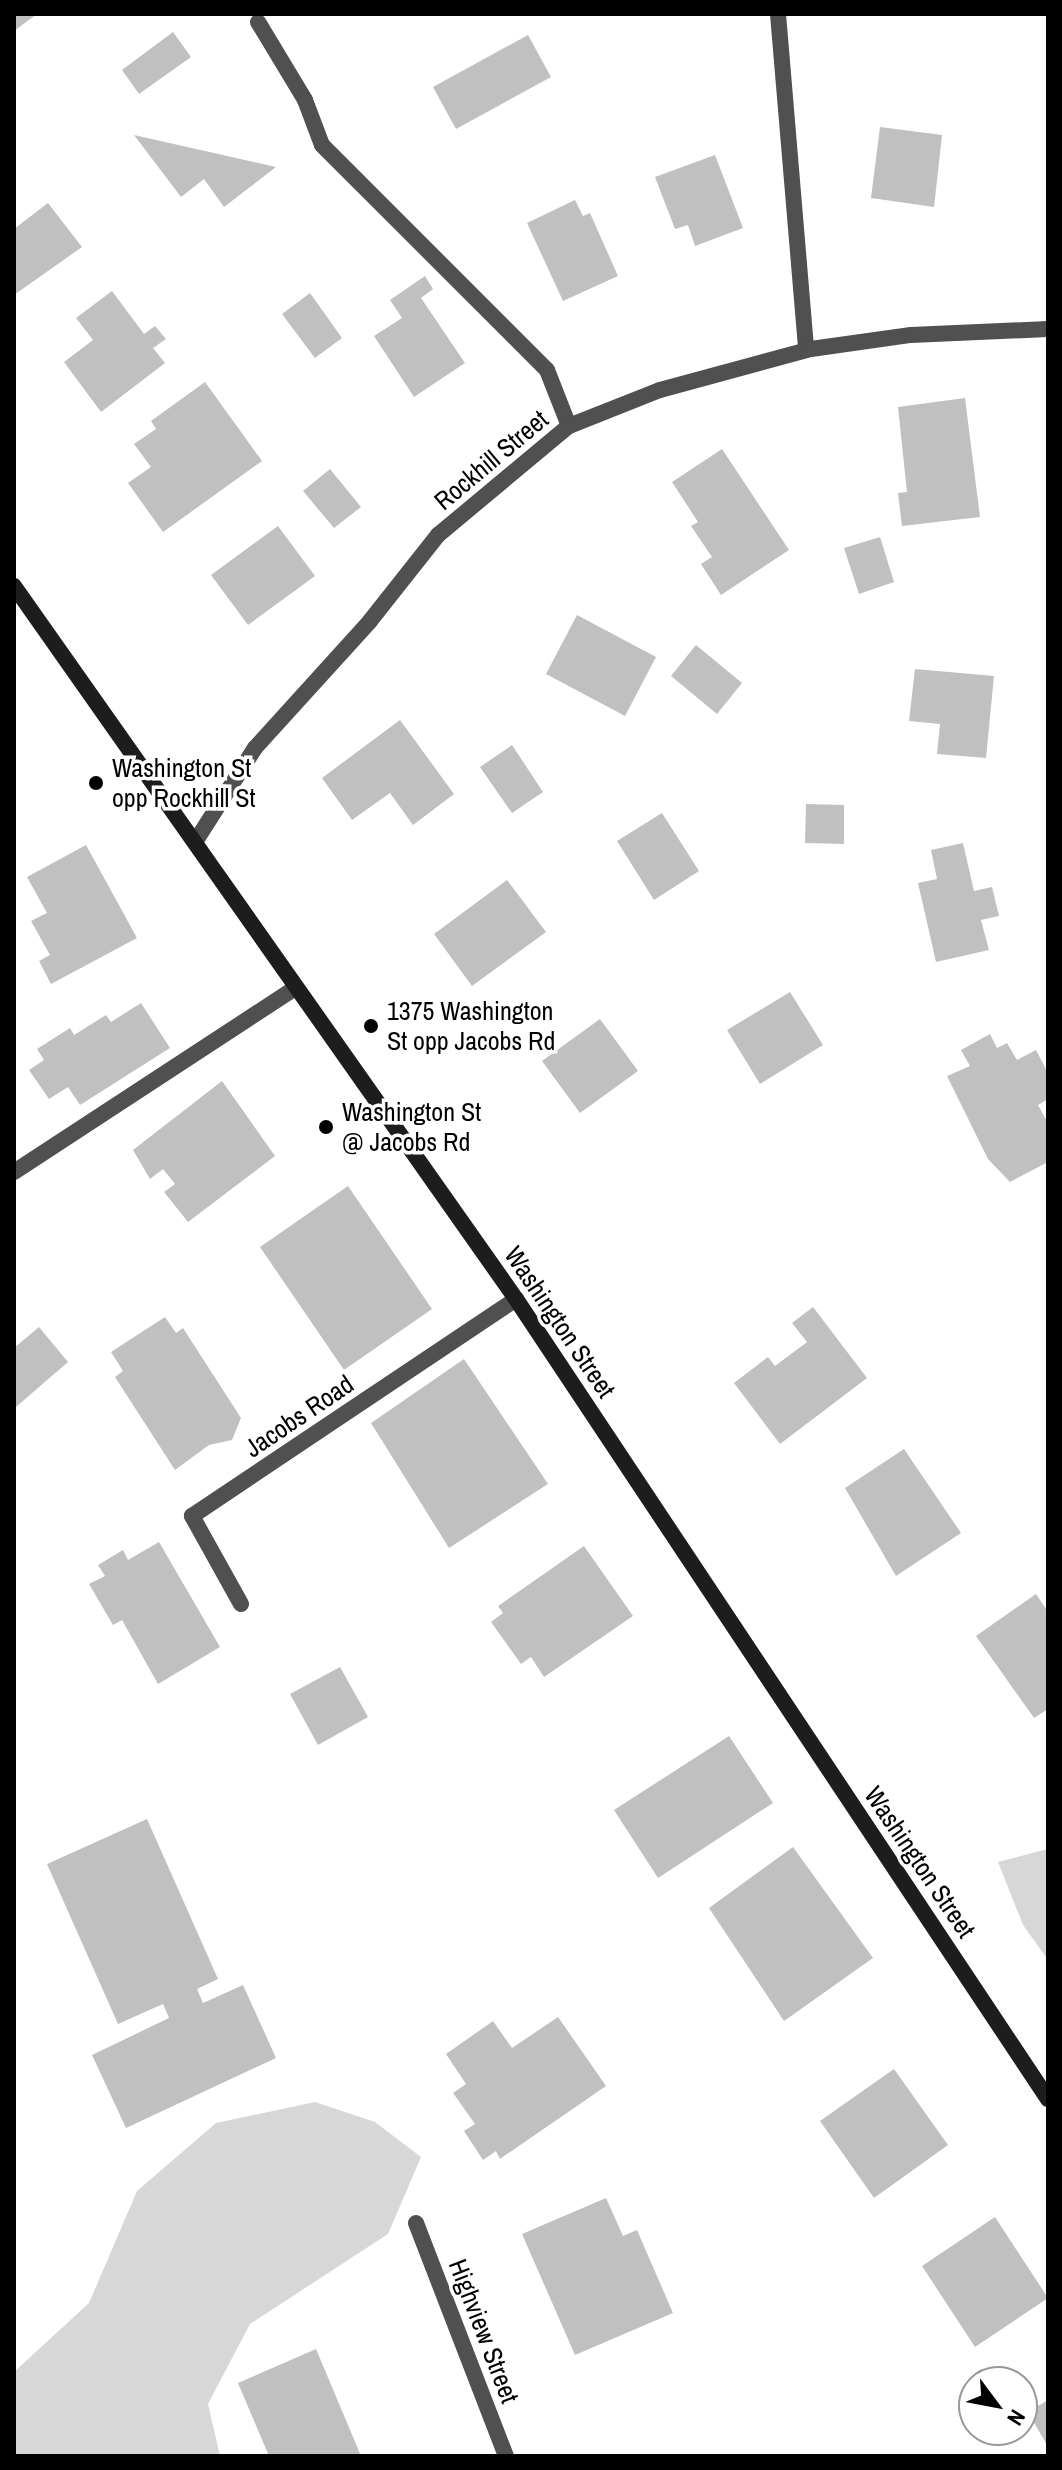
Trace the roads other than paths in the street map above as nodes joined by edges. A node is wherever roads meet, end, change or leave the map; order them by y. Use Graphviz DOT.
graph roads {
  1 [pos="778,14"];
  2 [pos="258,22"];
  3 [pos="1048,329"];
  4 [pos="806,350"];
  5 [pos="569,426"];
  6 [pos="14,586"];
  7 [pos="197,839"];
  8 [pos="295,988"];
  9 [pos="14,1172"];
  10 [pos="516,1299"];
  11 [pos="241,1604"];
  12 [pos="1048,2099"];
  13 [pos="416,2223"];
  14 [pos="506,2456"];
  1 -- 4 [label="street"];
  2 -- 5 [label="street"];
  3 -- 4 [label="street, Rockhill Street"];
  4 -- 5 [label="street, Rockhill Street"];
  5 -- 7 [label="street, Rockhill Street"];
  6 -- 7 [label="main road, Washington Street"];
  7 -- 8 [label="main road, Washington Street"];
  8 -- 9 [label="street"];
  8 -- 10 [label="main road, Washington Street"];
  10 -- 11 [label="street, Jacobs Road"];
  10 -- 12 [label="main road, Washington Street"];
  13 -- 14 [label="street, Highview Street"];
}
